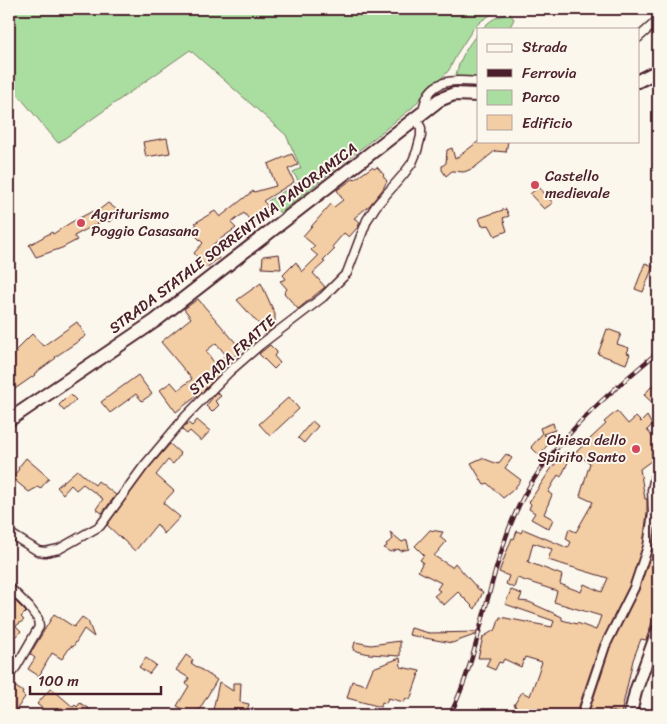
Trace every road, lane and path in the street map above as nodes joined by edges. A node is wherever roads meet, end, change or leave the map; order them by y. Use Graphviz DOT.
graph roads {
  1 [pos="658,20"];
  2 [pos="640,36"];
  3 [pos="658,70"];
  4 [pos="640,80"];
  5 [pos="477,82"];
  6 [pos="477,95"];
  7 [pos="420,115"];
  8 [pos="9,420"];
  9 [pos="658,475"];
  10 [pos="9,533"];
  11 [pos="9,587"];
  12 [pos="658,630"];
  13 [pos="9,675"];
  14 [pos="582,715"];
  15 [pos="630,715"];
  1 -- 2 [label="street"];
  3 -- 4 [label="main road"];
  5 -- 7 [label="street"];
  6 -- 7 [label="main road, STRADA STATALE SORRENTINA PANORAMICA"];
  7 -- 8 [label="main road, STRADA STATALE SORRENTINA PANORAMICA"];
  7 -- 10 [label="street, STRADA FRATTE"];
  9 -- 14 [label="street"];
  11 -- 13 [label="street"];
  12 -- 15 [label="street"];
}
